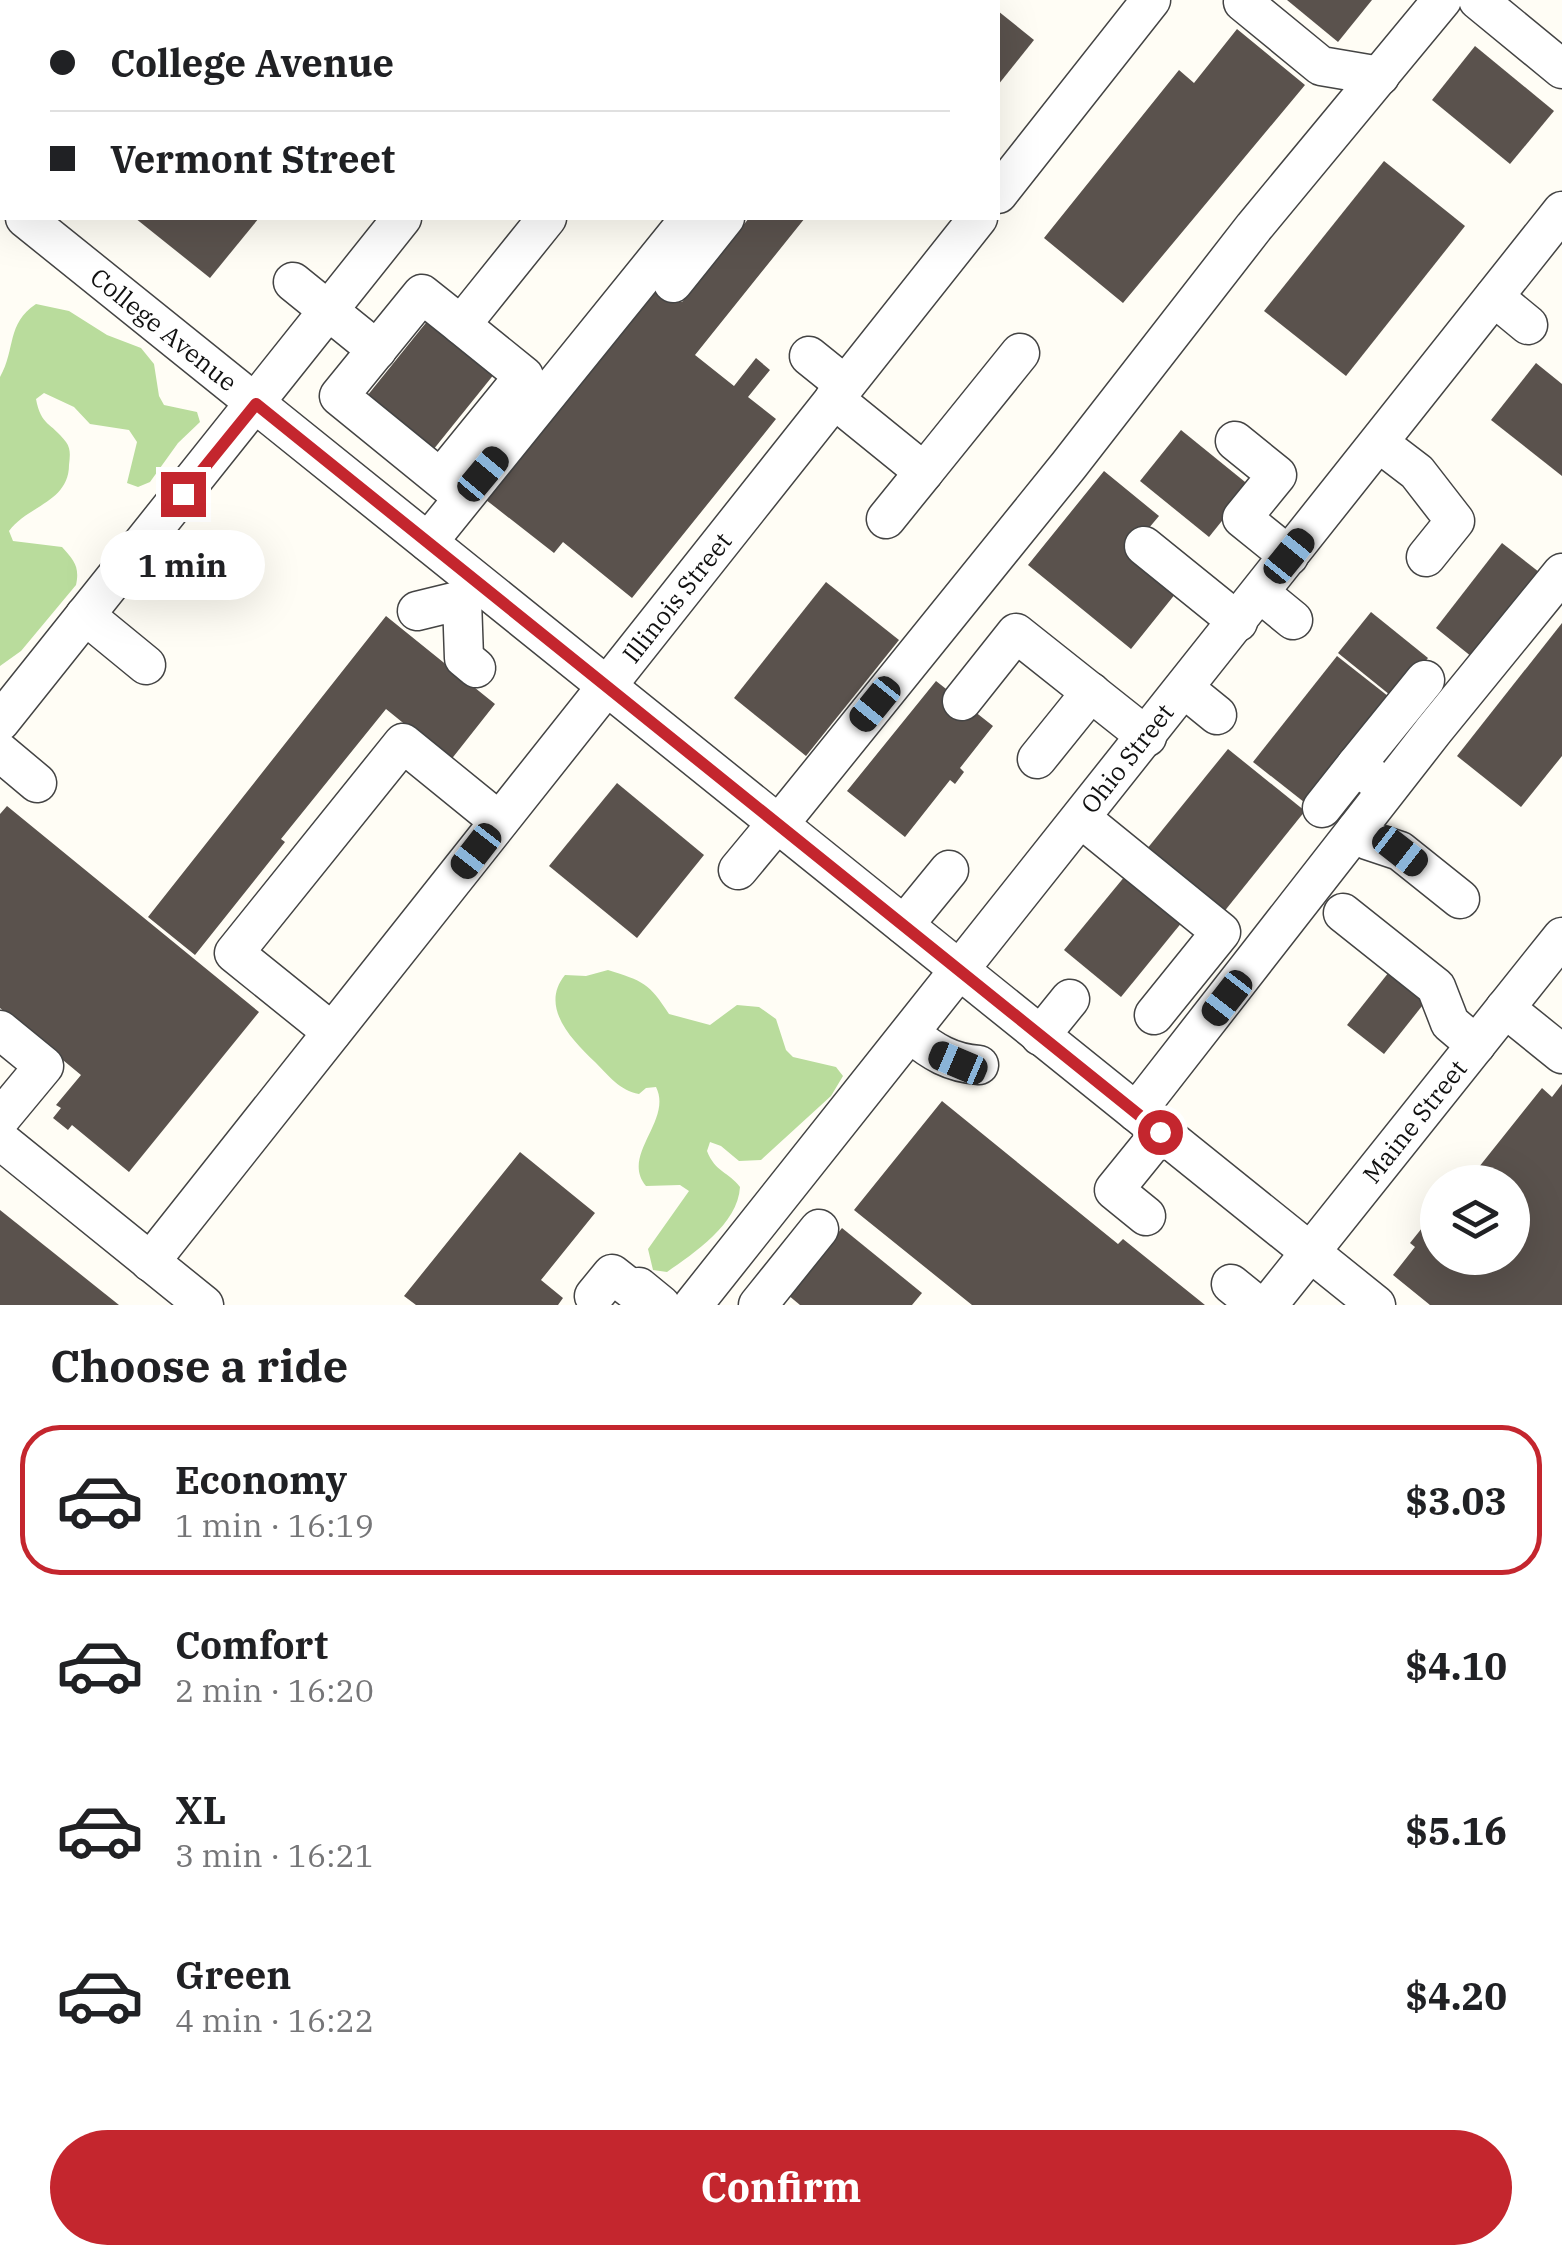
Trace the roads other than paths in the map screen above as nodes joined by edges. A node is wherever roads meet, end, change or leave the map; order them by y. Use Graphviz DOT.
graph roads {
  1 [pos="1442,0"];
  2 [pos="1243,2"];
  3 [pos="1488,4"];
  4 [pos="1134,6"];
  5 [pos="1562,69"];
  6 [pos="1380,76"];
  7 [pos="1000,191"];
  8 [pos="1562,212"];
  9 [pos="28,220"];
  10 [pos="394,220"];
  11 [pos="545,220"];
  12 [pos="688,220"];
  13 [pos="724,220"];
  14 [pos="976,220"];
  15 [pos="363,268"];
  16 [pos="293,282"];
  17 [pos="673,283"];
  18 [pos="1494,298"];
  19 [pos="412,307"];
  20 [pos="328,311"];
  21 [pos="461,325"];
  22 [pos="1528,326"];
  23 [pos="377,350"];
  24 [pos="1020,352"];
  25 [pos="809,356"];
  26 [pos="840,392"];
  27 [pos="256,404"];
  28 [pos="388,436"];
  29 [pos="1235,441"];
  30 [pos="1379,443"];
  31 [pos="924,472"];
  32 [pos="352,481"];
  33 [pos="452,488"];
  34 [pos="886,519"];
  35 [pos="428,542"];
  36 [pos="1144,546"];
  37 [pos="1289,556"];
  38 [pos="1426,557"];
  39 [pos="1562,572"];
  40 [pos="469,591"];
  41 [pos="1249,608"];
  42 [pos="417,610"];
  43 [pos="86,615"];
  44 [pos="1293,620"];
  45 [pos="146,665"];
  46 [pos="476,668"];
  47 [pos="1424,680"];
  48 [pos="606,685"];
  49 [pos="1184,689"];
  50 [pos="1091,692"];
  51 [pos="962,701"];
  52 [pos="1217,714"];
  53 [pos="0,722"];
  54 [pos="1147,737"];
  55 [pos="0,752"];
  56 [pos="1037,759"];
  57 [pos="1356,765"];
  58 [pos="37,782"];
  59 [pos="1388,790"];
  60 [pos="1322,808"];
  61 [pos="1082,819"];
  62 [pos="499,821"];
  63 [pos="778,823"];
  64 [pos="1356,830"];
  65 [pos="738,870"];
  66 [pos="949,870"];
  67 [pos="1460,899"];
  68 [pos="1343,913"];
  69 [pos="904,926"];
  70 [pos="1562,937"];
  71 [pos="961,971"];
  72 [pos="1070,999"];
  73 [pos="1505,1008"];
  74 [pos="1154,1015"];
  75 [pos="0,1030"];
  76 [pos="332,1032"];
  77 [pos="911,1034"];
  78 [pos="1040,1036"];
  79 [pos="1476,1045"];
  80 [pos="1562,1054"];
  81 [pos="979,1066"];
  82 [pos="0,1119"];
  83 [pos="1148,1122"];
  84 [pos="0,1140"];
  85 [pos="769,1210"];
  86 [pos="1146,1216"];
  87 [pos="1310,1253"];
  88 [pos="150,1262"];
  89 [pos="594,1296"];
  90 [pos="700,1302"];
  91 [pos="204,1305"];
  92 [pos="662,1305"];
  93 [pos="758,1305"];
  94 [pos="1268,1305"];
  95 [pos="1376,1305"];
  1 -- 6 [label="street"];
  2 -- 6 [label="street"];
  3 -- 5 [label="street"];
  4 -- 7 [label="street"];
  6 -- 63 [label="street"];
  8 -- 18 [label="street, Ohio Street"];
  9 -- 27 [label="street, College Avenue"];
  10 -- 15 [label="street"];
  11 -- 21 [label="street"];
  12 -- 33 [label="street"];
  13 -- 17 [label="street"];
  14 -- 26 [label="street, Illinois Street"];
  15 -- 19 [label="street"];
  15 -- 20 [label="street"];
  16 -- 20 [label="street"];
  18 -- 22 [label="street"];
  18 -- 30 [label="street, Ohio Street"];
  19 -- 21 [label="street"];
  19 -- 23 [label="street"];
  20 -- 23 [label="street"];
  20 -- 27 [label="street"];
  21 -- 33 [label="street"];
  23 -- 28 [label="street"];
  24 -- 31 [label="street"];
  25 -- 26 [label="street"];
  26 -- 31 [label="street"];
  26 -- 48 [label="street, Illinois Street"];
  27 -- 32 [label="street, College Avenue"];
  27 -- 43 [label="street"];
  28 -- 32 [label="street"];
  28 -- 33 [label="street"];
  29 -- 37 [label="street"];
  30 -- 37 [label="street, Ohio Street"];
  30 -- 38 [label="street"];
  31 -- 34 [label="street"];
  32 -- 35 [label="street, College Avenue"];
  33 -- 35 [label="street"];
  35 -- 40 [label="street, College Avenue"];
  36 -- 41 [label="street"];
  37 -- 41 [label="street, Ohio Street"];
  39 -- 59 [label="street"];
  40 -- 42 [label="street"];
  40 -- 46 [label="street"];
  40 -- 48 [label="street, College Avenue"];
  41 -- 44 [label="street"];
  41 -- 49 [label="street, Ohio Street"];
  43 -- 45 [label="street"];
  43 -- 53 [label="street"];
  47 -- 57 [label="street"];
  48 -- 62 [label="street, Illinois Street"];
  48 -- 63 [label="street, College Avenue"];
  49 -- 52 [label="street"];
  49 -- 54 [label="street, Ohio Street"];
  50 -- 51 [label="street"];
  50 -- 54 [label="street"];
  50 -- 56 [label="street"];
  54 -- 61 [label="street, Ohio Street"];
  55 -- 58 [label="street"];
  57 -- 59 [label="street"];
  57 -- 60 [label="street"];
  59 -- 64 [label="street"];
  61 -- 71 [label="street, Ohio Street"];
  61 -- 74 [label="street"];
  62 -- 76 [label="street, Illinois Street"];
  62 -- 76 [label="street"];
  63 -- 65 [label="street"];
  63 -- 69 [label="street, College Avenue"];
  64 -- 67 [label="street"];
  64 -- 83 [label="street"];
  66 -- 69 [label="street"];
  68 -- 79 [label="street"];
  69 -- 71 [label="street, College Avenue"];
  70 -- 73 [label="street, Maine Street"];
  71 -- 77 [label="street, Ohio Street"];
  71 -- 78 [label="street, College Avenue"];
  72 -- 78 [label="street"];
  73 -- 79 [label="street, Maine Street"];
  73 -- 80 [label="street"];
  75 -- 82 [label="street"];
  76 -- 88 [label="street, Illinois Street"];
  77 -- 81 [label="street"];
  77 -- 85 [label="street, Ohio Street"];
  78 -- 83 [label="street, College Avenue"];
  79 -- 87 [label="street, Maine Street"];
  83 -- 86 [label="street"];
  83 -- 87 [label="street, College Avenue"];
  84 -- 88 [label="street"];
  85 -- 90 [label="street, Ohio Street"];
  85 -- 93 [label="street"];
  87 -- 94 [label="street, Maine Street"];
  87 -- 95 [label="street, College Avenue"];
  88 -- 91 [label="street"];
  89 -- 92 [label="street"];
}
